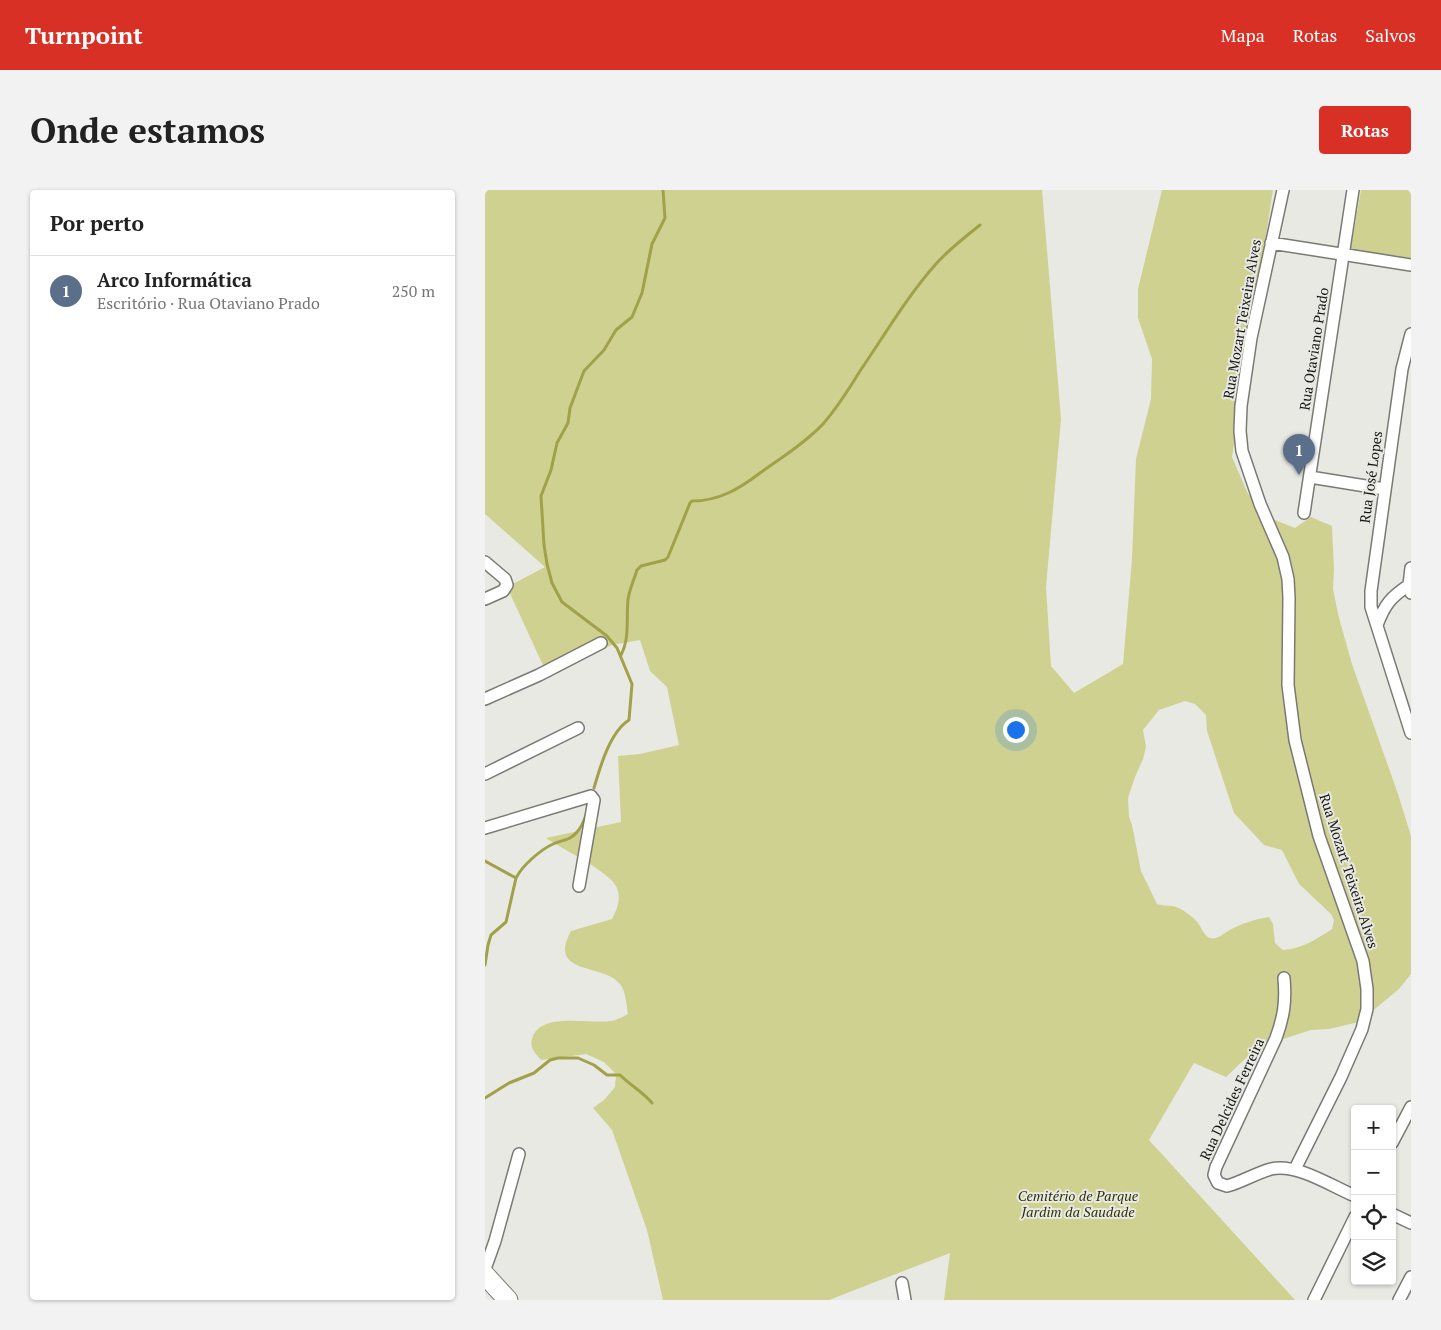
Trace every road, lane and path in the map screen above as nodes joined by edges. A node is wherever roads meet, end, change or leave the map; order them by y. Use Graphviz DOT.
graph roads {
  1 [pos="1283,190"];
  2 [pos="1353,190"];
  3 [pos="1271,243"];
  4 [pos="1344,254"];
  5 [pos="1411,265"];
  6 [pos="1411,334"];
  7 [pos="1310,477"];
  8 [pos="1384,489"];
  9 [pos="1304,513"];
  10 [pos="485,562"];
  11 [pos="1411,568"];
  12 [pos="1410,589"];
  13 [pos="485,599"];
  14 [pos="1377,625"];
  15 [pos="601,644"];
  16 [pos="485,699"];
  17 [pos="578,728"];
  18 [pos="1411,733"];
  19 [pos="485,774"];
  20 [pos="485,828"];
  21 [pos="579,886"];
  22 [pos="1284,978"];
  23 [pos="1411,1107"];
  24 [pos="1396,1135"];
  25 [pos="519,1154"];
  26 [pos="1295,1169"];
  27 [pos="1353,1195"];
  28 [pos="1396,1216"];
  29 [pos="1411,1222"];
  30 [pos="1351,1225"];
  31 [pos="485,1269"];
  32 [pos="485,1275"];
  33 [pos="1411,1277"];
  34 [pos="902,1283"];
  35 [pos="508,1300"];
  36 [pos="905,1300"];
  37 [pos="1314,1300"];
  38 [pos="1399,1300"];
  1 -- 3 [label="street, Rua Mozart Teixeira Alves"];
  2 -- 4 [label="street, Rua Otaviano Prado"];
  3 -- 4 [label="street"];
  3 -- 26 [label="street, Rua Mozart Teixeira Alves"];
  4 -- 5 [label="street"];
  4 -- 7 [label="street, Rua Otaviano Prado"];
  6 -- 8 [label="street, Rua José Lopes"];
  7 -- 8 [label="street"];
  7 -- 9 [label="street, Rua Otaviano Prado"];
  8 -- 14 [label="street, Rua José Lopes"];
  10 -- 13 [label="street"];
  11 -- 12 [label="street"];
  12 -- 14 [label="street"];
  14 -- 18 [label="street, Rua José Lopes"];
  15 -- 16 [label="street"];
  17 -- 19 [label="street"];
  20 -- 21 [label="street"];
  22 -- 26 [label="street, Rua Delcides Ferreira"];
  23 -- 24 [label="street"];
  25 -- 31 [label="street"];
  26 -- 27 [label="street"];
  28 -- 29 [label="street"];
  30 -- 37 [label="street"];
  32 -- 35 [label="highway"];
  33 -- 38 [label="street"];
  34 -- 36 [label="street"];
}
